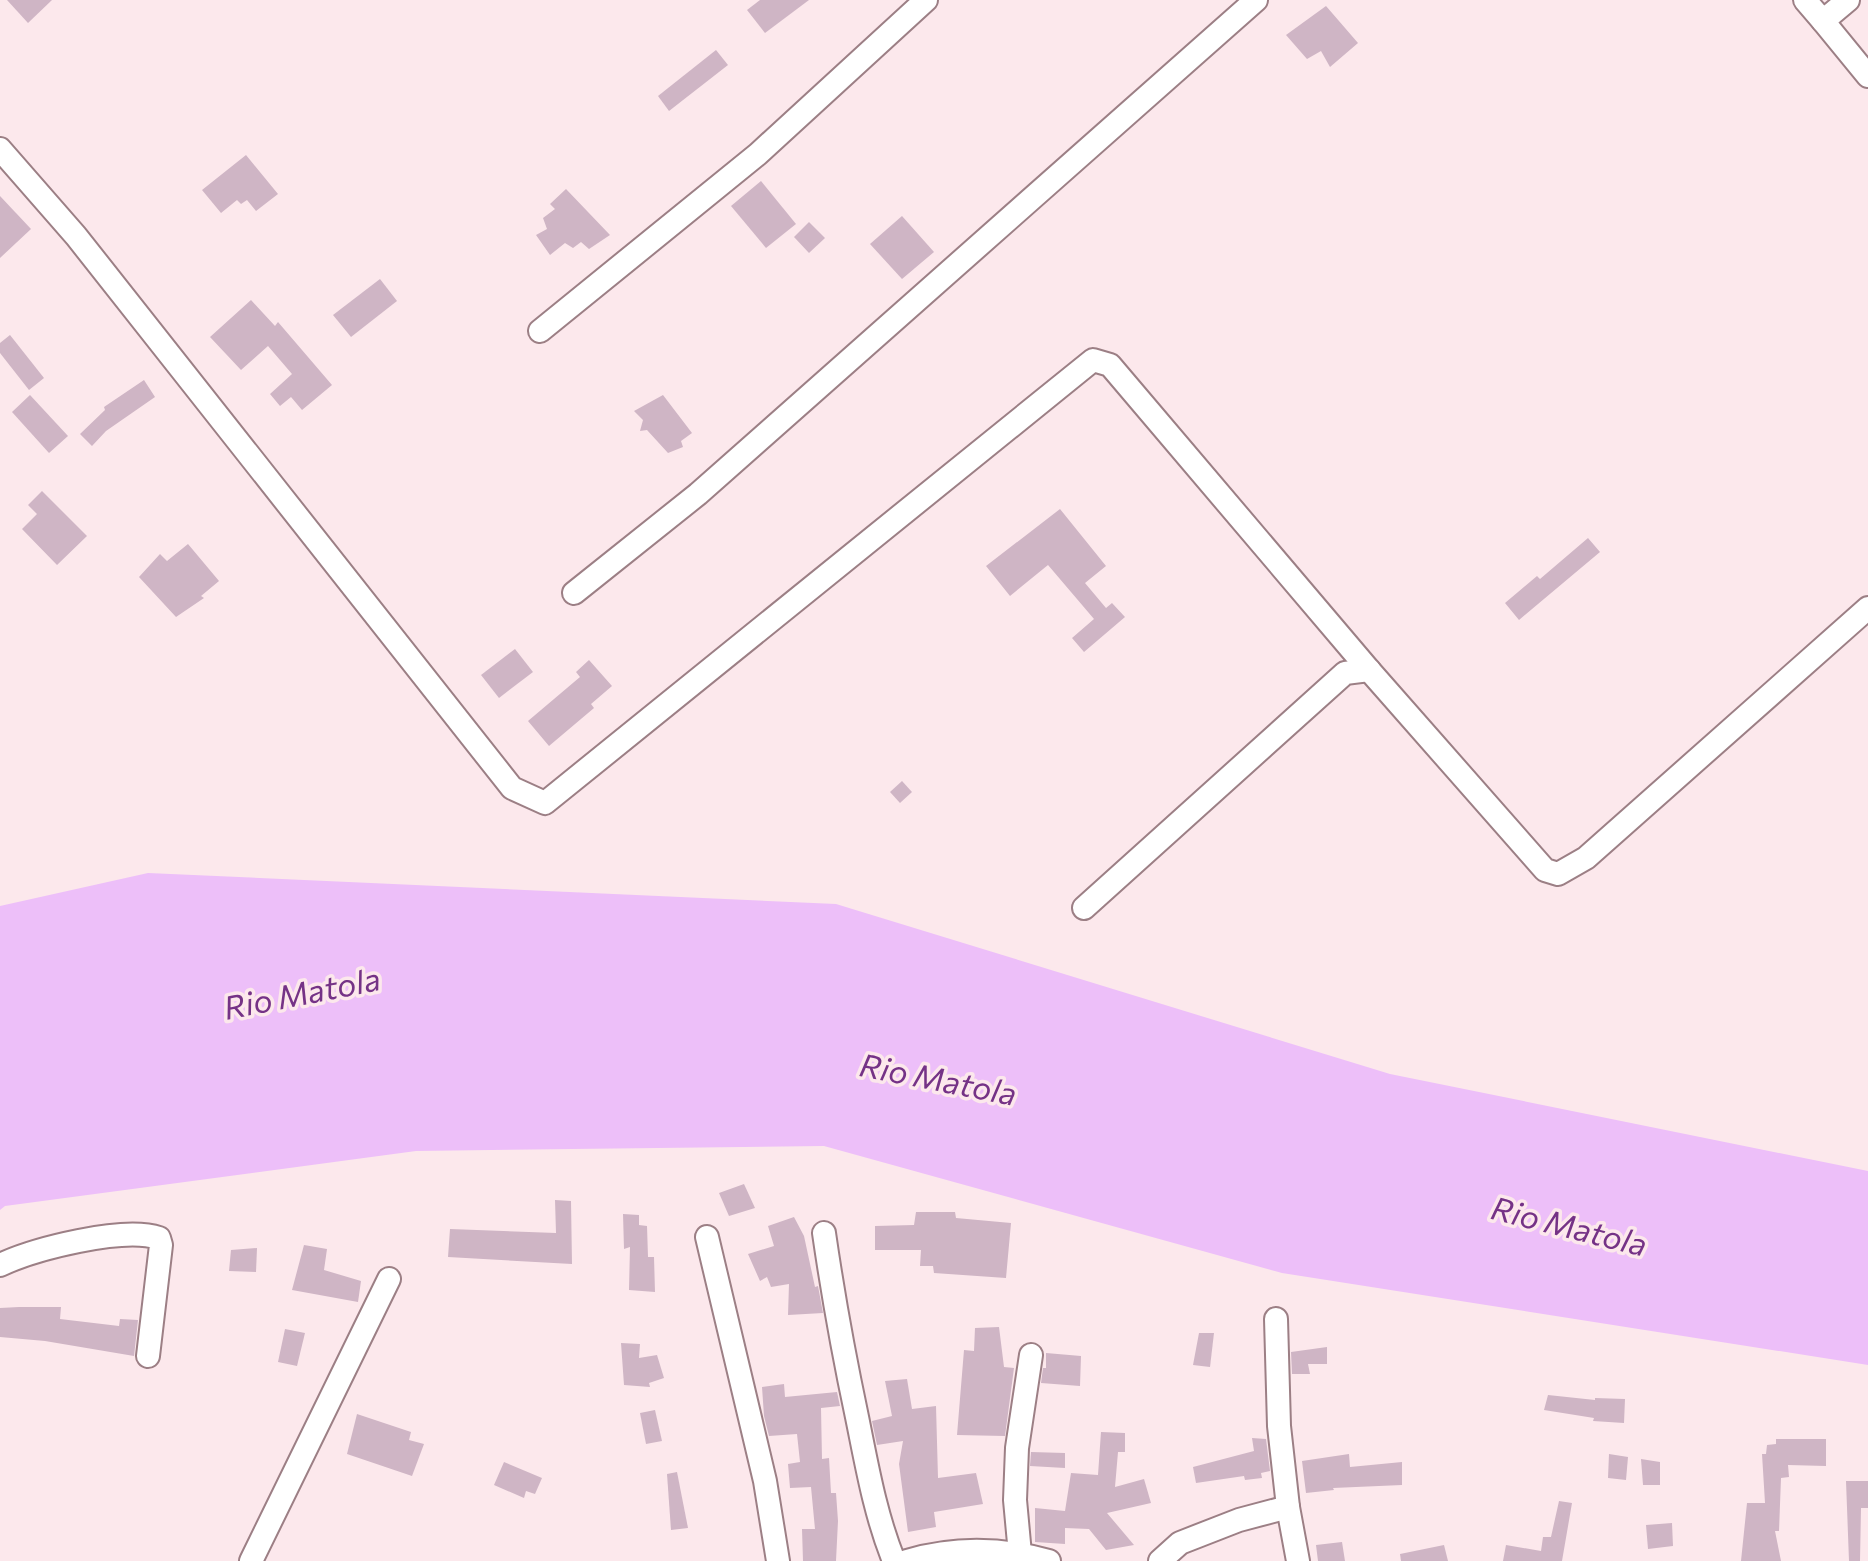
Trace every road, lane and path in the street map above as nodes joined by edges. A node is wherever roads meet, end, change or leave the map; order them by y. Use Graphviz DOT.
graph roads {
  1 [pos="926,0"];
  2 [pos="1256,0"];
  3 [pos="1805,0"];
  4 [pos="1848,0"];
  5 [pos="1823,21"];
  6 [pos="1868,76"];
  7 [pos="0,149"];
  8 [pos="540,331"];
  9 [pos="574,593"];
  10 [pos="1868,608"];
  11 [pos="1369,670"];
  12 [pos="1084,908"];
  13 [pos="824,1233"];
  14 [pos="707,1237"];
  15 [pos="0,1265"];
  16 [pos="389,1279"];
  17 [pos="1276,1319"];
  18 [pos="1031,1355"];
  19 [pos="148,1356"];
  20 [pos="1288,1507"];
  21 [pos="1020,1554"];
  22 [pos="251,1561"];
  23 [pos="778,1561"];
  24 [pos="894,1561"];
  25 [pos="907,1561"];
  26 [pos="1049,1561"];
  27 [pos="1160,1561"];
  28 [pos="1298,1561"];
  1 -- 8 [label="street"];
  2 -- 9 [label="street"];
  3 -- 5 [label="street"];
  4 -- 5 [label="street"];
  5 -- 6 [label="street"];
  7 -- 11 [label="street"];
  10 -- 11 [label="street"];
  11 -- 12 [label="street"];
  13 -- 24 [label="street"];
  14 -- 23 [label="street"];
  15 -- 19 [label="street"];
  16 -- 22 [label="street"];
  17 -- 20 [label="street"];
  18 -- 21 [label="street"];
  20 -- 27 [label="street"];
  20 -- 28 [label="street"];
  21 -- 25 [label="street"];
  21 -- 26 [label="street"];
}
